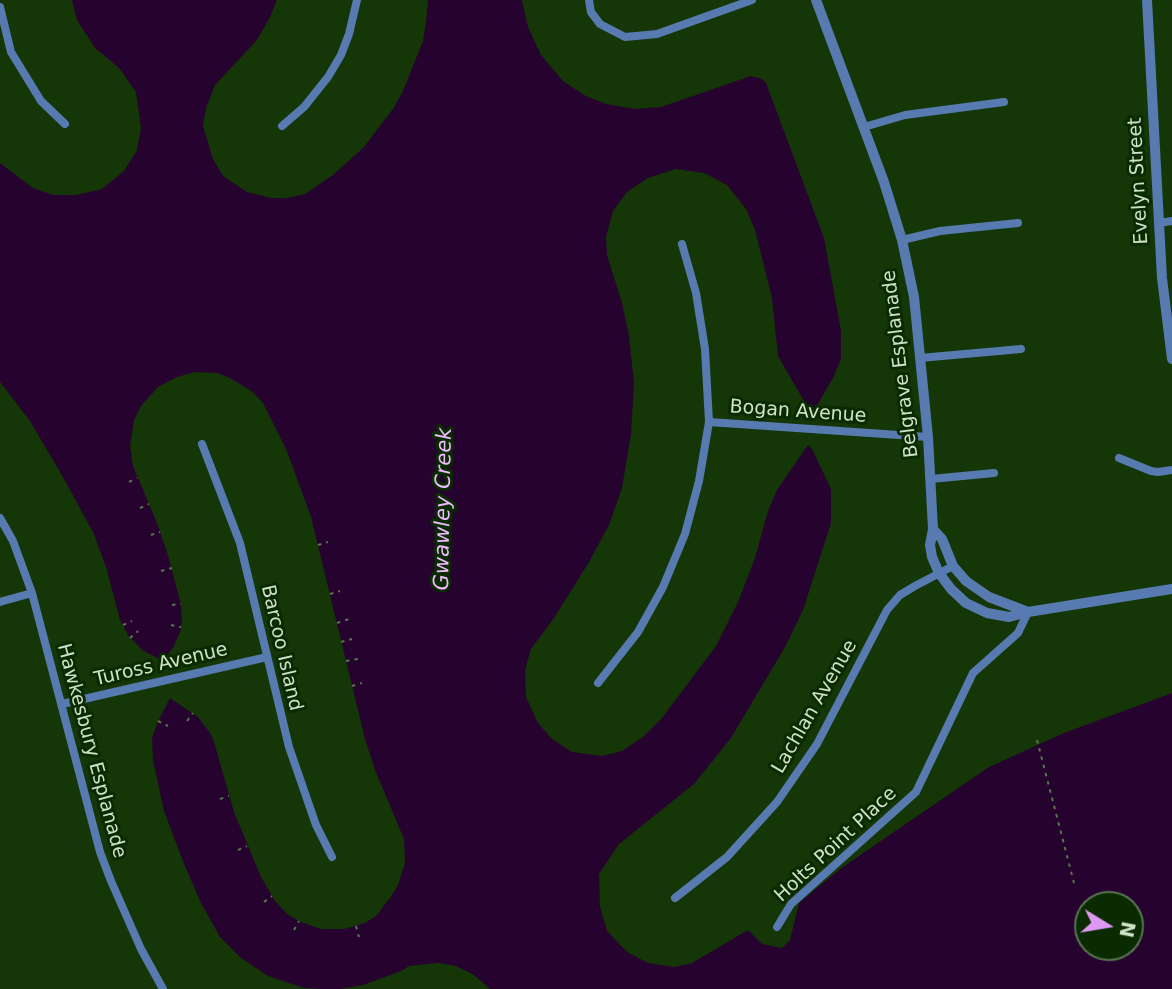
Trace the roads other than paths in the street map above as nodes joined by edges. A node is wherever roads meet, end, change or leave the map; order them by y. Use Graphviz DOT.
graph roads {
  1 [pos="357,0"];
  2 [pos="589,0"];
  3 [pos="752,0"];
  4 [pos="816,0"];
  5 [pos="1147,0"];
  6 [pos="0,7"];
  7 [pos="1004,102"];
  8 [pos="65,124"];
  9 [pos="282,126"];
  10 [pos="864,127"];
  11 [pos="1172,221"];
  12 [pos="1017,223"];
  13 [pos="1160,223"];
  14 [pos="902,240"];
  15 [pos="682,244"];
  16 [pos="1021,349"];
  17 [pos="920,358"];
  18 [pos="1172,359"];
  19 [pos="709,422"];
  20 [pos="928,437"];
  21 [pos="202,444"];
  22 [pos="1119,458"];
  23 [pos="1172,470"];
  24 [pos="994,473"];
  25 [pos="931,479"];
  26 [pos="0,518"];
  27 [pos="933,529"];
  28 [pos="953,566"];
  29 [pos="939,573"];
  30 [pos="1172,589"];
  31 [pos="32,593"];
  32 [pos="0,602"];
  33 [pos="1028,611"];
  34 [pos="267,657"];
  35 [pos="598,683"];
  36 [pos="62,704"];
  37 [pos="332,857"];
  38 [pos="676,898"];
  39 [pos="777,927"];
  40 [pos="162,989"];
  1 -- 9 [label="street"];
  2 -- 3 [label="street"];
  4 -- 10 [label="street, Belgrave Esplanade"];
  5 -- 13 [label="street, Evelyn Street"];
  6 -- 8 [label="street"];
  7 -- 10 [label="street"];
  10 -- 14 [label="street, Belgrave Esplanade"];
  11 -- 13 [label="street"];
  12 -- 14 [label="street"];
  13 -- 18 [label="street, Evelyn Street"];
  14 -- 17 [label="street, Belgrave Esplanade"];
  15 -- 19 [label="street"];
  16 -- 17 [label="street"];
  17 -- 20 [label="street, Belgrave Esplanade"];
  19 -- 20 [label="street, Bogan Avenue"];
  19 -- 35 [label="street"];
  20 -- 25 [label="street, Belgrave Esplanade"];
  21 -- 34 [label="street, Barcoo Island"];
  22 -- 23 [label="street"];
  24 -- 25 [label="street"];
  25 -- 27 [label="street, Belgrave Esplanade"];
  26 -- 31 [label="street, Hawkesbury Esplanade"];
  27 -- 28 [label="street, Belgrave Esplanade"];
  27 -- 29 [label="street, Belgrave Esplanade"];
  28 -- 29 [label="street, Lachlan Avenue"];
  28 -- 33 [label="street, Belgrave Esplanade"];
  29 -- 33 [label="street, Belgrave Esplanade"];
  29 -- 38 [label="street, Lachlan Avenue"];
  30 -- 33 [label="street, Belgrave Esplanade"];
  31 -- 32 [label="street"];
  31 -- 36 [label="street, Hawkesbury Esplanade"];
  33 -- 39 [label="street, Holts Point Place"];
  34 -- 36 [label="street, Tuross Avenue"];
  34 -- 37 [label="street, Barcoo Island"];
  36 -- 40 [label="street, Hawkesbury Esplanade"];
}
